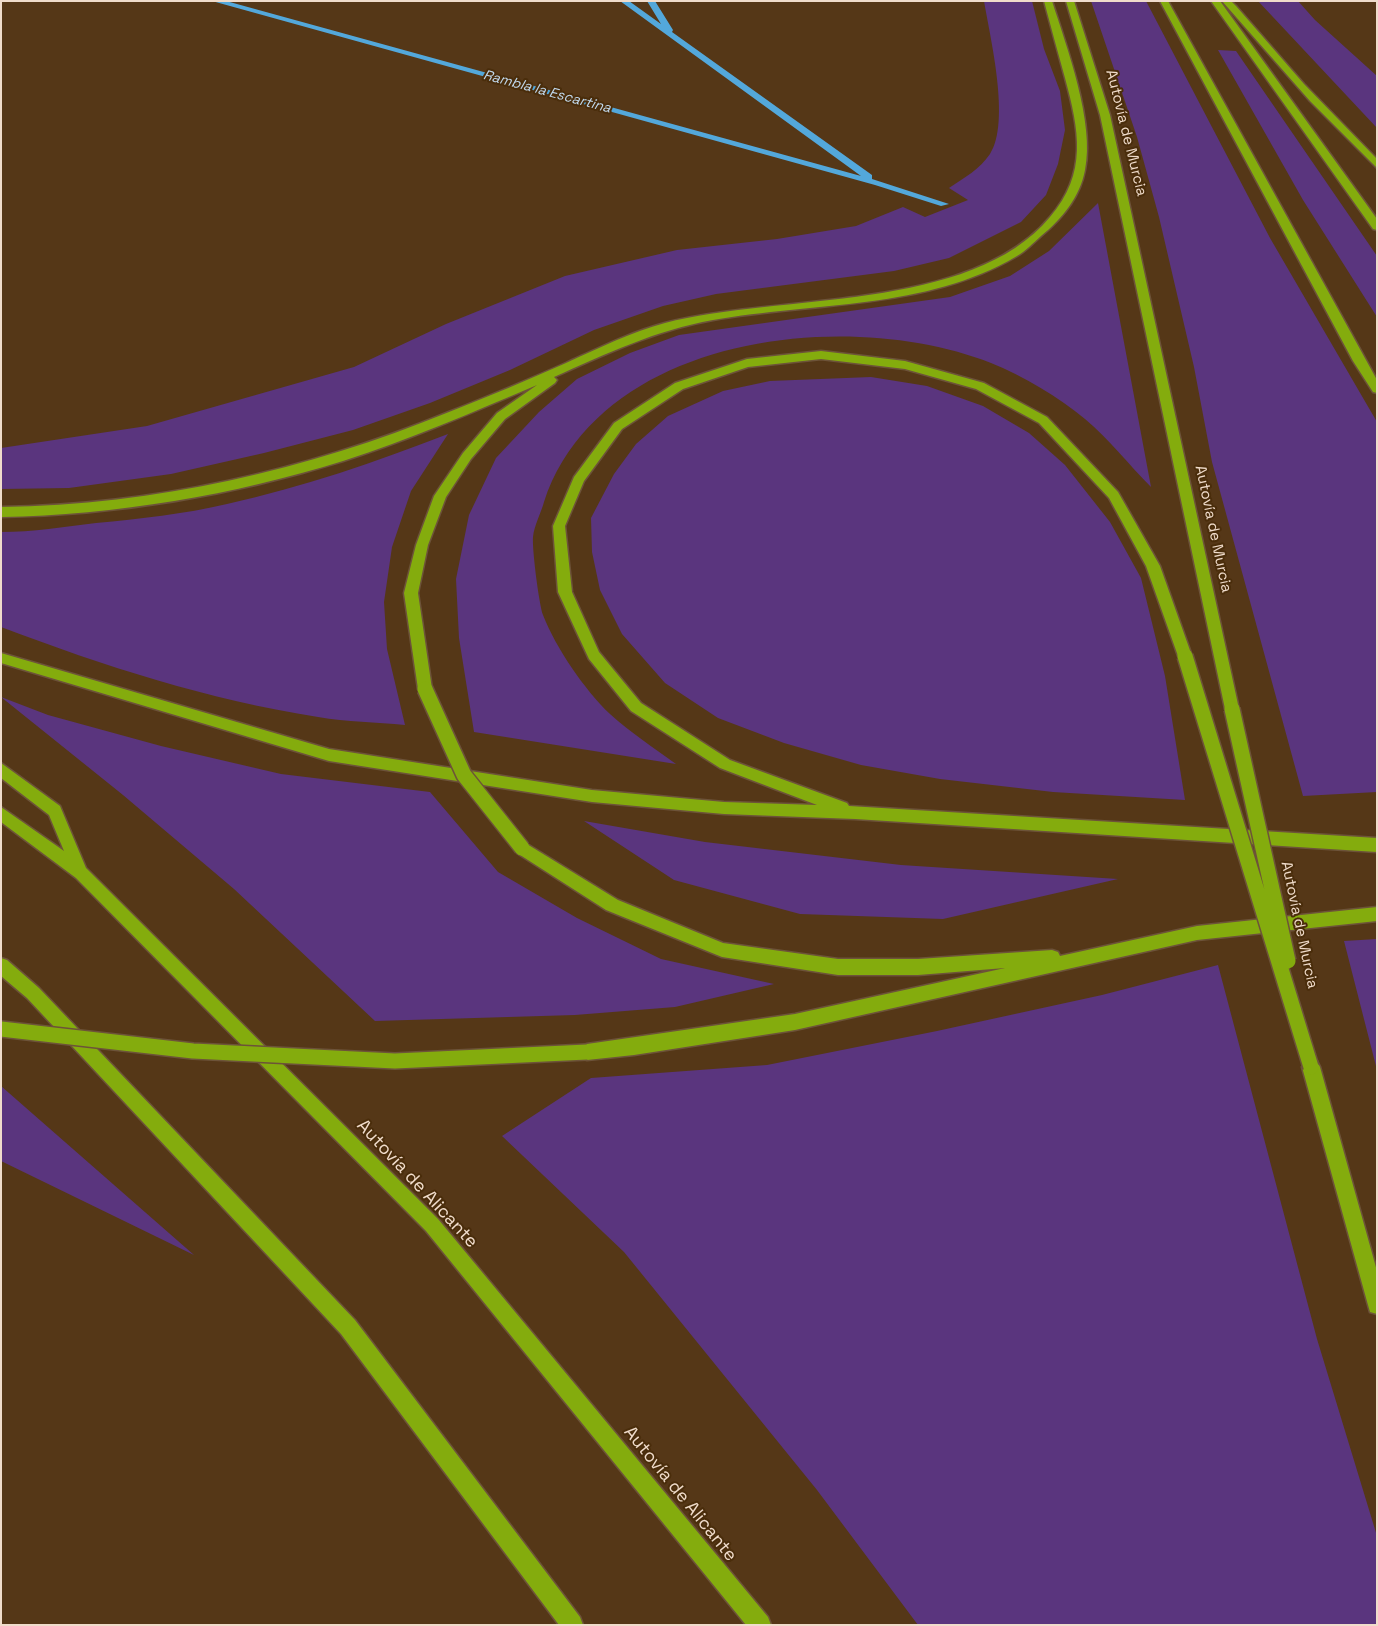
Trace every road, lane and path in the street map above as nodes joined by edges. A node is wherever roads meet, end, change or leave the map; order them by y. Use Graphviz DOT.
graph roads {
  1 [pos="1048,1"];
  2 [pos="1070,1"];
  3 [pos="1164,1"];
  4 [pos="1215,1"];
  5 [pos="1226,1"];
  6 [pos="1377,165"];
  7 [pos="1377,227"];
  8 [pos="572,365"];
  9 [pos="1377,389"];
  10 [pos="1,512"];
  11 [pos="1,658"];
  12 [pos="1,769"];
  13 [pos="1,813"];
  14 [pos="855,813"];
  15 [pos="1377,845"];
  16 [pos="81,873"];
  17 [pos="1377,914"];
  18 [pos="1103,954"];
  19 [pos="1,965"];
  20 [pos="1,1030"];
  21 [pos="1311,1067"];
  22 [pos="1377,1305"];
  23 [pos="572,1625"];
  24 [pos="760,1625"];
  1 -- 8 [label="highway"];
  2 -- 21 [label="highway, Autovía de Murcia, bridge"];
  3 -- 9 [label="highway"];
  4 -- 7 [label="highway"];
  5 -- 6 [label="highway"];
  8 -- 10 [label="highway"];
  8 -- 18 [label="highway, bridge"];
  11 -- 14 [label="highway"];
  12 -- 16 [label="highway"];
  13 -- 16 [label="highway, Autovía de Alicante"];
  14 -- 15 [label="highway"];
  14 -- 21 [label="highway, Autovía de Murcia, bridge"];
  16 -- 24 [label="highway, Autovía de Alicante"];
  17 -- 18 [label="highway"];
  18 -- 20 [label="highway, bridge"];
  19 -- 23 [label="highway"];
  21 -- 22 [label="highway, Autovía de Murcia"];
}
